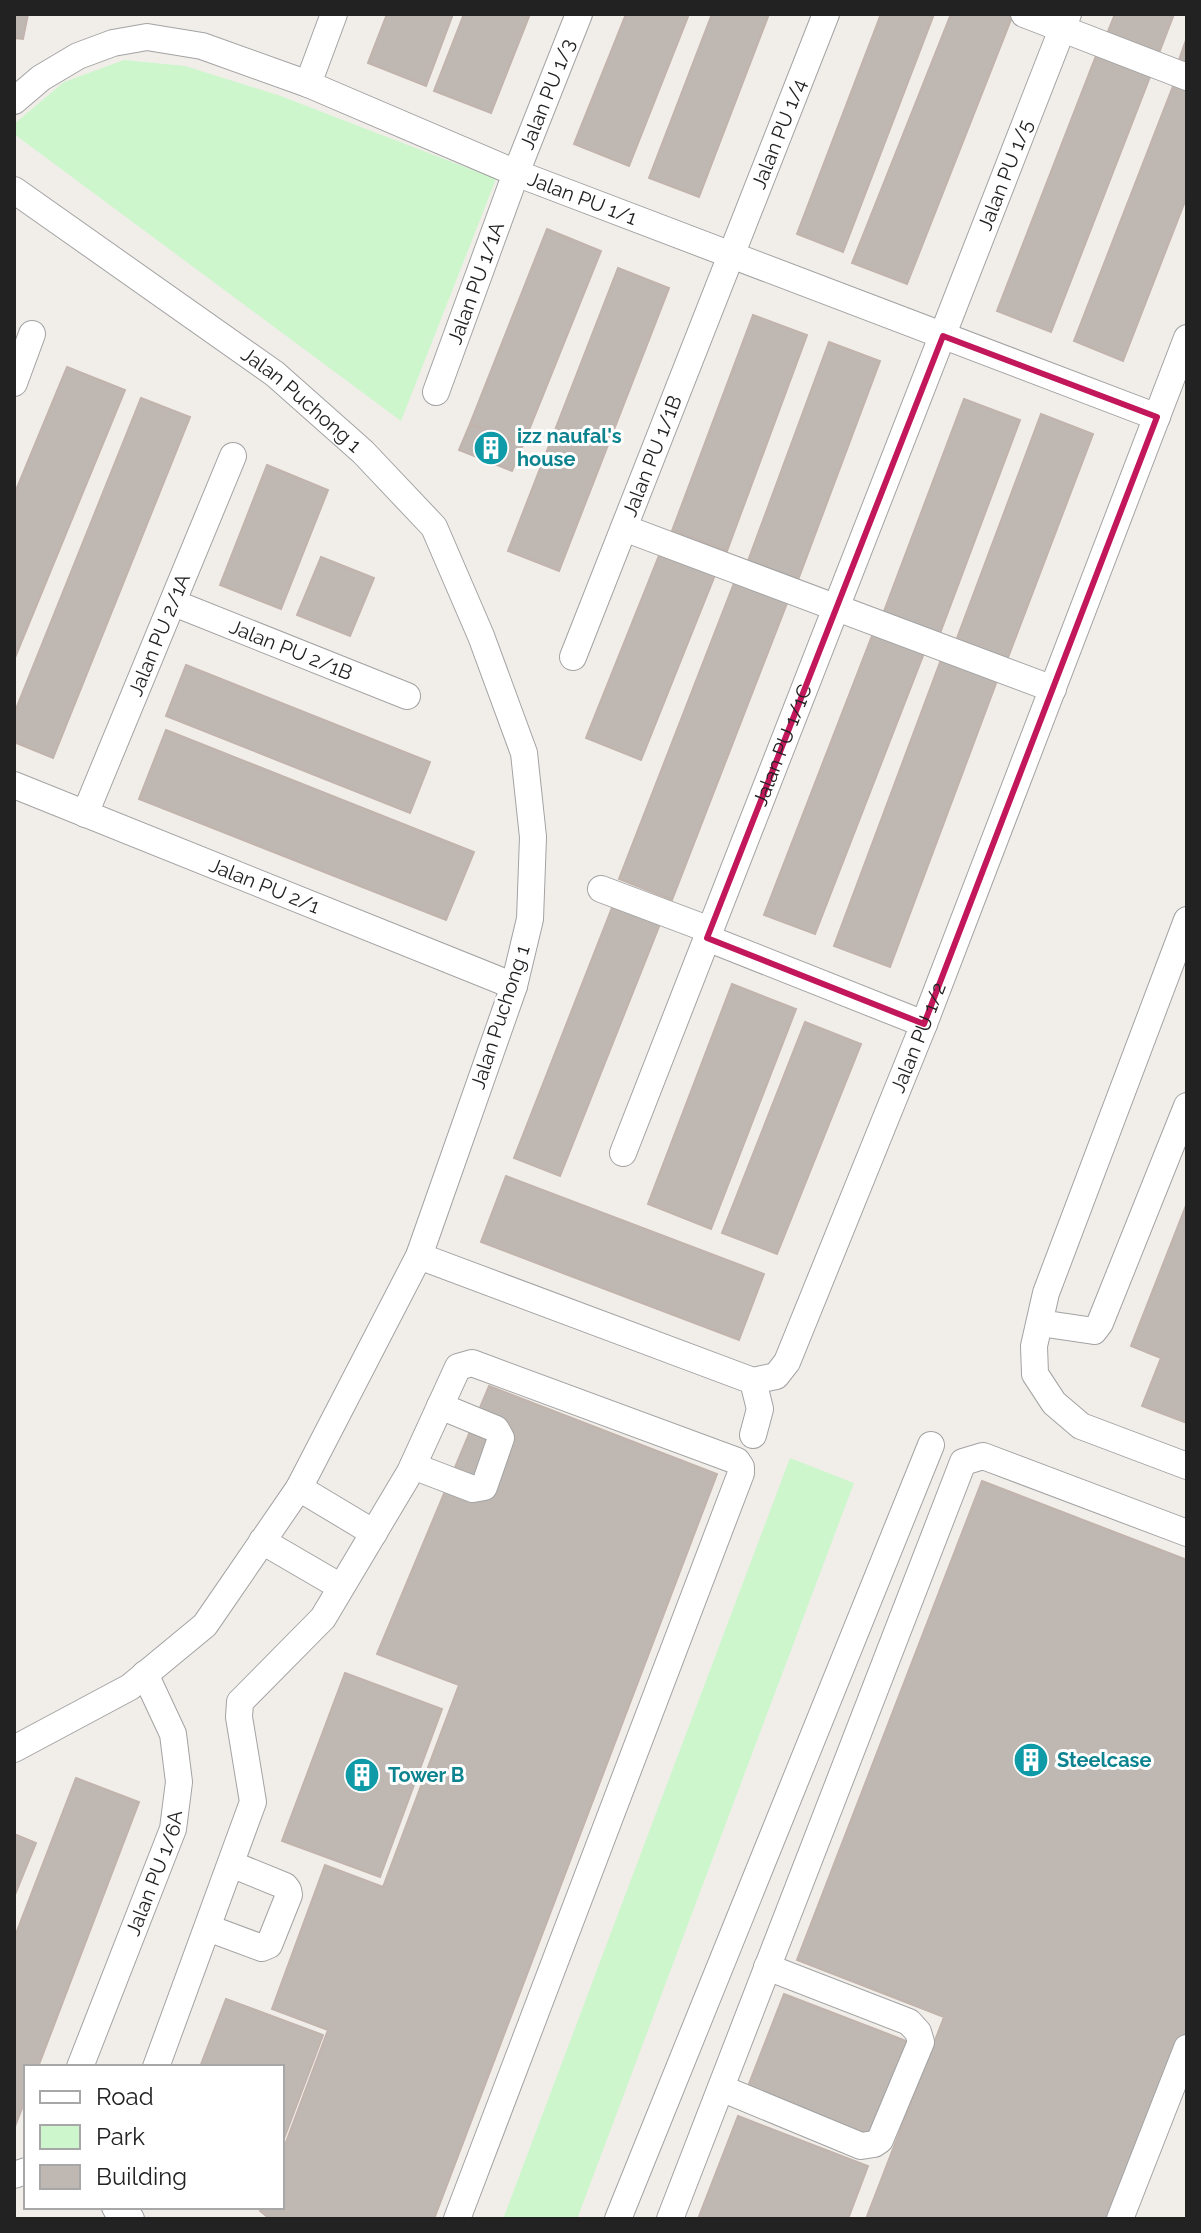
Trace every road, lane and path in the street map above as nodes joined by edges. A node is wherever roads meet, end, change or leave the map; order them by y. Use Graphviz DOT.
graph roads {
  1 [pos="334,14"];
  2 [pos="579,14"];
  3 [pos="826,14"];
  4 [pos="1024,14"];
  5 [pos="1065,22"];
  6 [pos="1187,77"];
  7 [pos="308,84"];
  8 [pos="14,101"];
  9 [pos="516,173"];
  10 [pos="14,190"];
  11 [pos="732,256"];
  12 [pos="32,334"];
  13 [pos="943,336"];
  14 [pos="1187,338"];
  15 [pos="14,383"];
  16 [pos="436,392"];
  17 [pos="1157,417"];
  18 [pos="233,456"];
  19 [pos="624,528"];
  20 [pos="174,603"];
  21 [pos="836,608"];
  22 [pos="573,657"];
  23 [pos="1053,689"];
  24 [pos="407,696"];
  25 [pos="14,785"];
  26 [pos="85,814"];
  27 [pos="601,889"];
  28 [pos="1187,920"];
  29 [pos="709,934"];
  30 [pos="514,986"];
  31 [pos="924,1024"];
  32 [pos="1187,1106"];
  33 [pos="623,1153"];
  34 [pos="419,1256"];
  35 [pos="1040,1323"];
  36 [pos="753,1381"];
  37 [pos="440,1406"];
  38 [pos="753,1435"];
  39 [pos="931,1445"];
  40 [pos="413,1466"];
  41 [pos="1187,1466"];
  42 [pos="299,1488"];
  43 [pos="374,1533"];
  44 [pos="1187,1533"];
  45 [pos="262,1541"];
  46 [pos="341,1587"];
  47 [pos="145,1674"];
  48 [pos="14,1749"];
  49 [pos="231,1864"];
  50 [pos="208,1928"];
  51 [pos="767,1967"];
  52 [pos="1187,2048"];
  53 [pos="81,2065"];
  54 [pos="157,2065"];
  55 [pos="721,2088"];
  56 [pos="457,2219"];
  57 [pos="618,2219"];
  58 [pos="670,2219"];
  59 [pos="1120,2219"];
  1 -- 7 [label="street"];
  2 -- 9 [label="street, Jalan PU 1/3"];
  3 -- 11 [label="street, Jalan PU 1/4"];
  4 -- 5 [label="street"];
  5 -- 6 [label="street"];
  5 -- 13 [label="street, Jalan PU 1/5"];
  7 -- 8 [label="street, Jalan PU 1/1"];
  7 -- 9 [label="street, Jalan PU 1/1"];
  9 -- 11 [label="street, Jalan PU 1/1"];
  9 -- 16 [label="street, Jalan PU 1/1A"];
  10 -- 30 [label="street, Jalan Puchong 1"];
  11 -- 13 [label="street, Jalan PU 1/1"];
  11 -- 19 [label="street, Jalan PU 1/1B"];
  12 -- 15 [label="street"];
  13 -- 17 [label="street, Jalan PU 1/1"];
  13 -- 21 [label="street, Jalan PU 1/1C"];
  14 -- 17 [label="street, Jalan PU 1/2"];
  17 -- 23 [label="street, Jalan PU 1/2"];
  18 -- 20 [label="street, Jalan PU 2/1A"];
  19 -- 21 [label="street"];
  19 -- 22 [label="street, Jalan PU 1/1B"];
  20 -- 24 [label="street, Jalan PU 2/1B"];
  20 -- 26 [label="street, Jalan PU 2/1A"];
  21 -- 23 [label="street"];
  21 -- 29 [label="street, Jalan PU 1/1C"];
  23 -- 31 [label="street, Jalan PU 1/2"];
  25 -- 26 [label="street, Jalan PU 2/1"];
  26 -- 30 [label="street, Jalan PU 2/1"];
  27 -- 29 [label="street"];
  28 -- 35 [label="street"];
  29 -- 31 [label="street"];
  29 -- 33 [label="street, Jalan PU 1/1C"];
  30 -- 34 [label="street, Jalan Puchong 1"];
  31 -- 36 [label="street, Jalan PU 1/2"];
  32 -- 35 [label="street"];
  34 -- 36 [label="street"];
  34 -- 42 [label="street, Jalan Puchong 1"];
  35 -- 41 [label="street"];
  36 -- 38 [label="street"];
  37 -- 40 [label="street"];
  37 -- 40 [label="street"];
  37 -- 56 [label="street"];
  39 -- 57 [label="street"];
  40 -- 43 [label="street"];
  42 -- 43 [label="street"];
  42 -- 45 [label="street, Jalan Puchong 1"];
  43 -- 46 [label="street"];
  44 -- 51 [label="street"];
  45 -- 46 [label="street"];
  45 -- 47 [label="street, Jalan Puchong 1"];
  46 -- 49 [label="street"];
  47 -- 48 [label="street, Jalan Puchong 1"];
  47 -- 53 [label="street, Jalan PU 1/6A"];
  49 -- 50 [label="street"];
  49 -- 50 [label="street"];
  50 -- 54 [label="street"];
  51 -- 55 [label="street"];
  51 -- 55 [label="street"];
  52 -- 59 [label="street"];
  55 -- 58 [label="street"];
}
